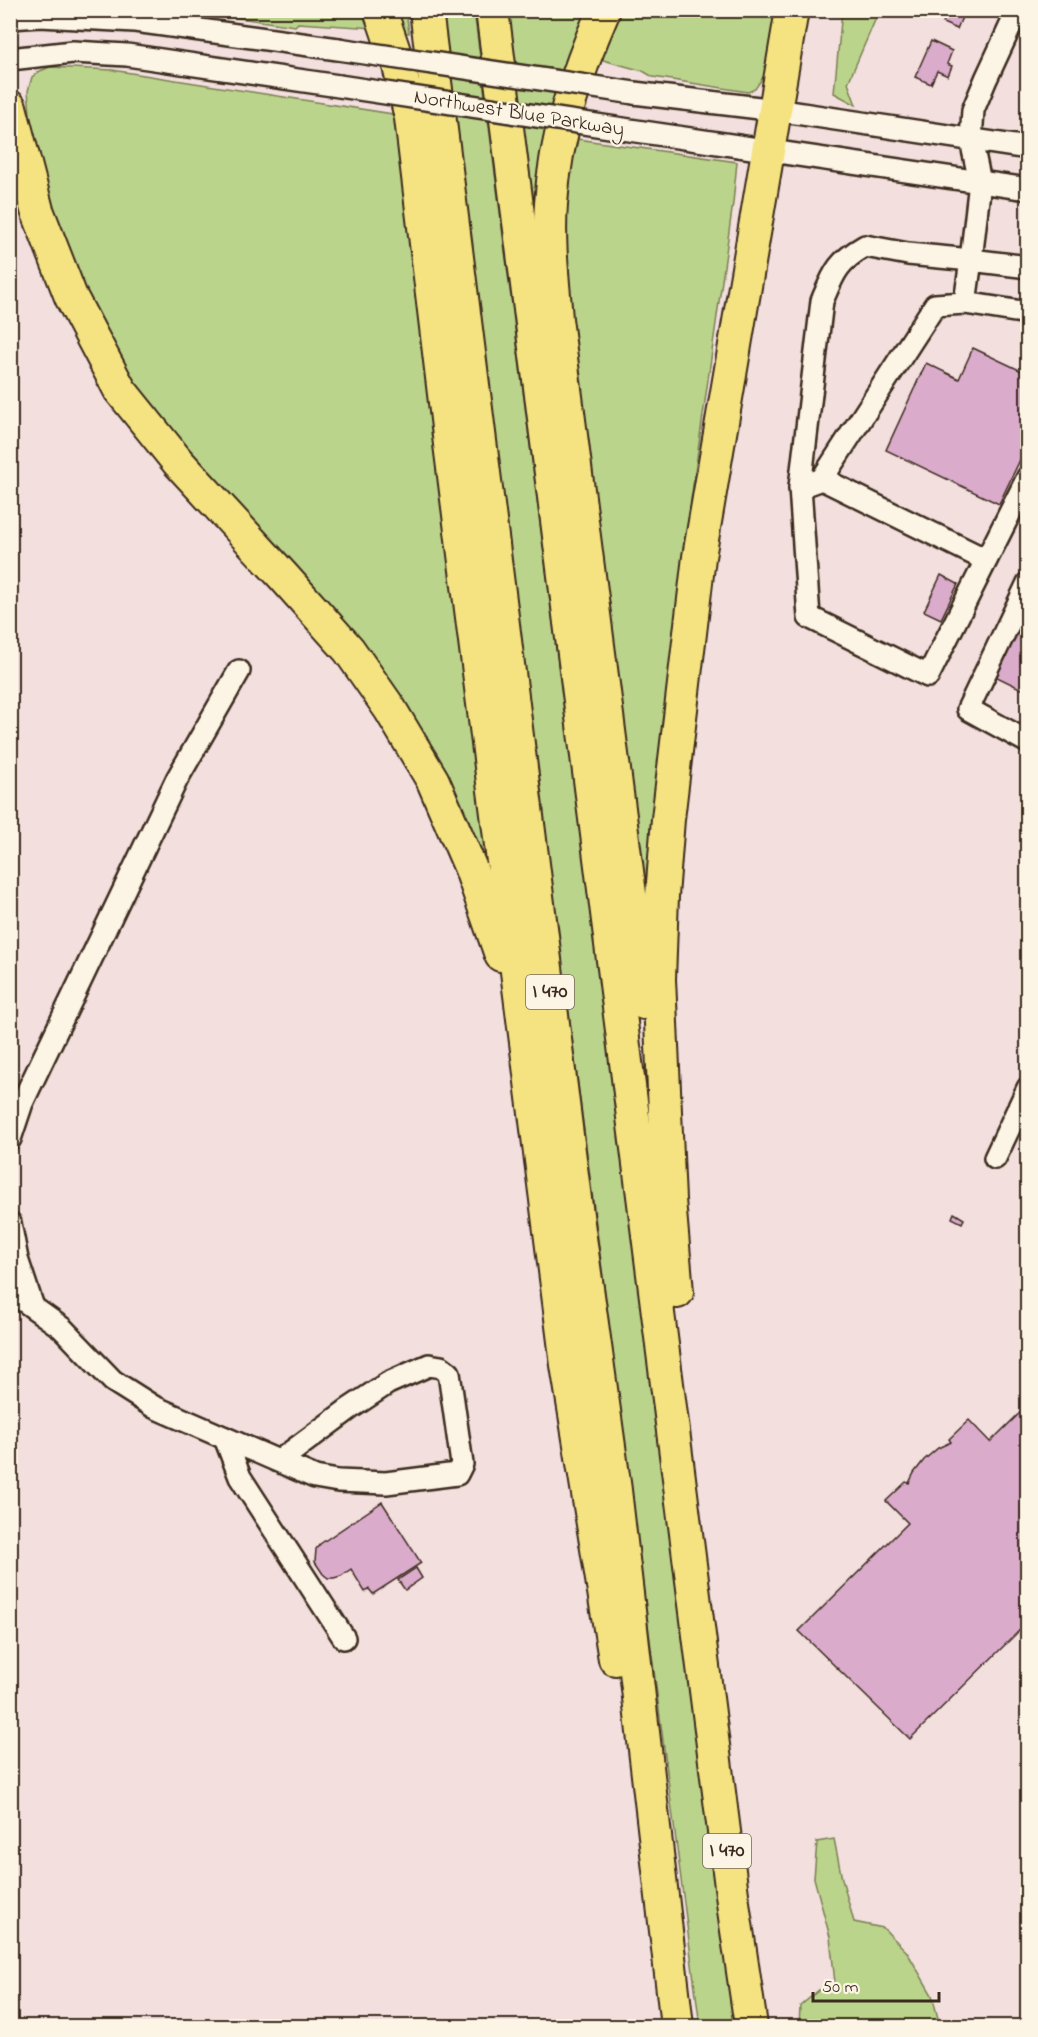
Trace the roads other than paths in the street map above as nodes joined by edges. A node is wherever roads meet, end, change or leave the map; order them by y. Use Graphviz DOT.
graph roads {
  1 [pos="380,10"];
  2 [pos="426,10"];
  3 [pos="492,10"];
  4 [pos="604,10"];
  5 [pos="792,10"];
  6 [pos="1018,10"];
  7 [pos="10,18"];
  8 [pos="10,59"];
  9 [pos="10,107"];
  10 [pos="776,111"];
  11 [pos="971,140"];
  12 [pos="1028,148"];
  13 [pos="769,152"];
  14 [pos="980,182"];
  15 [pos="1028,189"];
  16 [pos="970,260"];
  17 [pos="1028,267"];
  18 [pos="965,303"];
  19 [pos="1028,313"];
  20 [pos="1028,477"];
  21 [pos="822,479"];
  22 [pos="800,487"];
  23 [pos="986,560"];
  24 [pos="1028,583"];
  25 [pos="239,671"];
  26 [pos="1028,742"];
  27 [pos="526,1049"];
  28 [pos="1028,1088"];
  29 [pos="10,1139"];
  30 [pos="994,1158"];
  31 [pos="669,1200"];
  32 [pos="10,1223"];
  33 [pos="10,1291"];
  34 [pos="33,1307"];
  35 [pos="225,1438"];
  36 [pos="279,1461"];
  37 [pos="344,1638"];
  38 [pos="705,1676"];
  39 [pos="670,1974"];
  40 [pos="677,2026"];
  41 [pos="752,2026"];
  1 -- 27 [label="highway"];
  2 -- 39 [label="highway, I 470"];
  3 -- 38 [label="highway, I 470"];
  4 -- 31 [label="highway"];
  5 -- 10 [label="highway"];
  6 -- 11 [label="street"];
  7 -- 10 [label="street, Northwest Blue Parkway, bridge"];
  8 -- 13 [label="street, Northwest Blue Parkway, bridge"];
  9 -- 27 [label="highway"];
  10 -- 11 [label="street, Northwest Blue Parkway"];
  10 -- 13 [label="highway"];
  11 -- 12 [label="street, Northwest Blue Parkway"];
  11 -- 14 [label="street"];
  13 -- 14 [label="street, Northwest Blue Parkway"];
  13 -- 31 [label="highway"];
  14 -- 15 [label="street, Northwest Blue Parkway"];
  14 -- 16 [label="street"];
  16 -- 17 [label="street"];
  16 -- 18 [label="street"];
  16 -- 22 [label="street"];
  18 -- 19 [label="street"];
  18 -- 21 [label="street"];
  20 -- 23 [label="street"];
  21 -- 22 [label="street"];
  21 -- 23 [label="street"];
  22 -- 23 [label="street"];
  24 -- 26 [label="street"];
  25 -- 29 [label="street"];
  27 -- 39 [label="highway"];
  28 -- 30 [label="street"];
  31 -- 38 [label="highway"];
  32 -- 34 [label="street"];
  33 -- 34 [label="street"];
  34 -- 35 [label="street"];
  35 -- 36 [label="street"];
  35 -- 37 [label="street"];
  36 -- 36 [label="street"];
  38 -- 41 [label="highway, I 470"];
  39 -- 40 [label="highway, I 470"];
}
